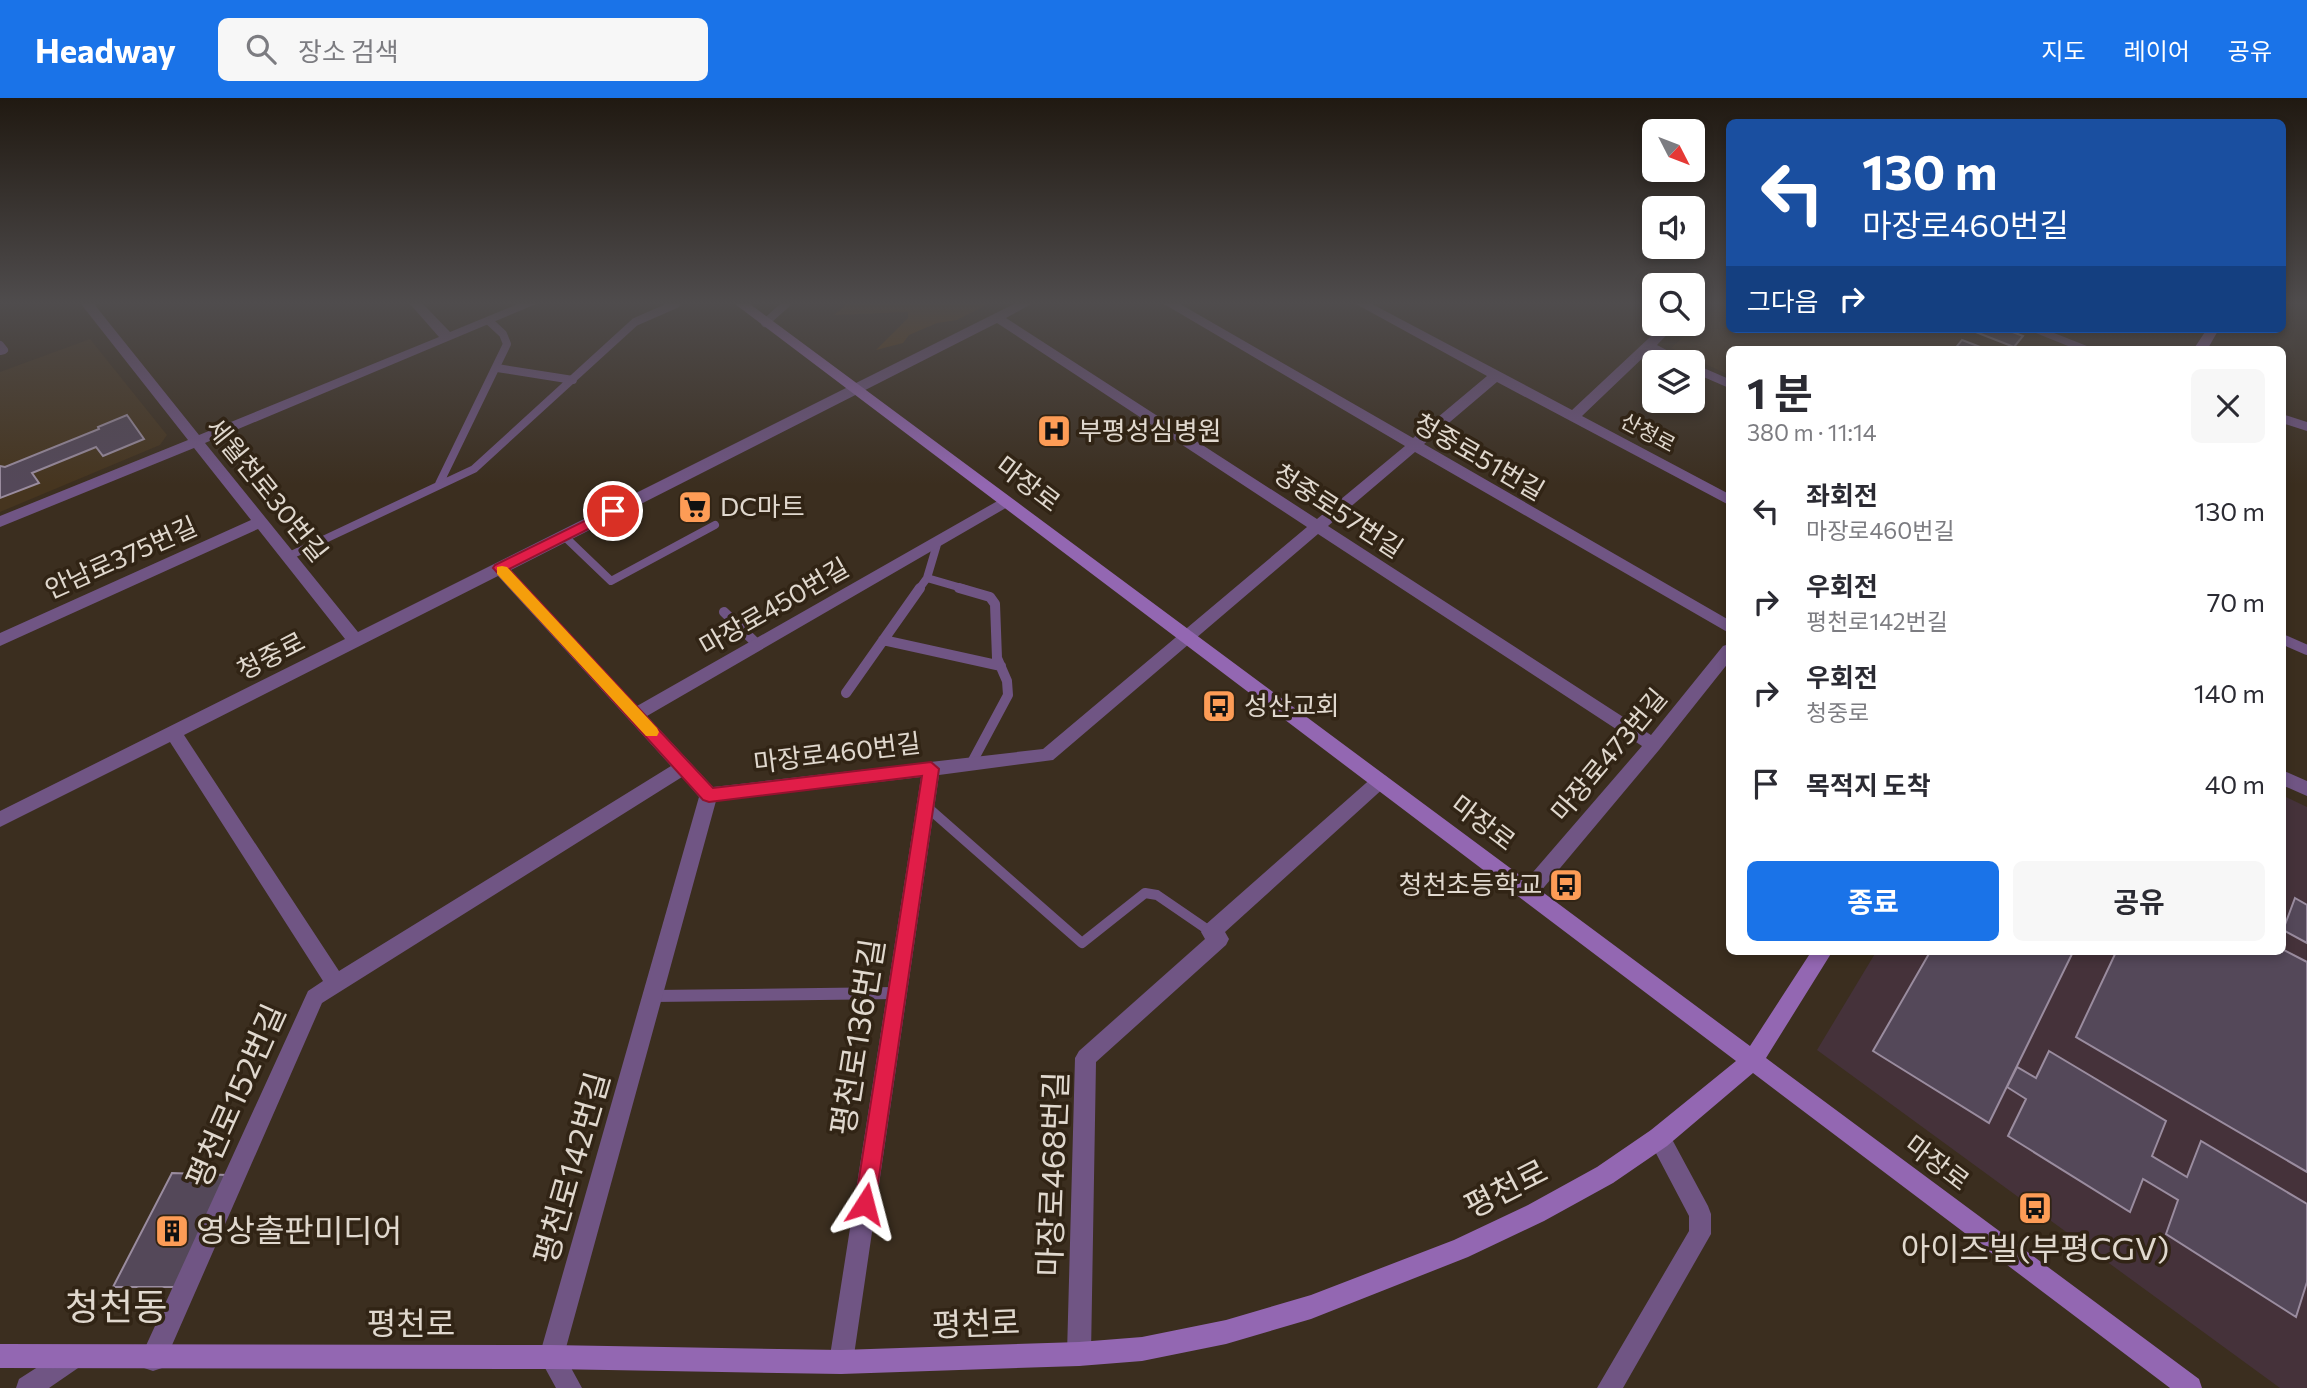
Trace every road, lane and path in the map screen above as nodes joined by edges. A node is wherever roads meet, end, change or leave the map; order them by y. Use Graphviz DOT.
graph roads {
  1 [pos="135,364"];
  2 [pos="384,364"];
  3 [pos="499,364"];
  4 [pos="590,364"];
  5 [pos="821,364"];
  6 [pos="905,364"];
  7 [pos="1068,364"];
  8 [pos="1272,364"];
  9 [pos="1474,364"];
  10 [pos="1630,364"];
  11 [pos="497,368"];
  12 [pos="1705,373"];
  13 [pos="1496,376"];
  14 [pos="573,380"];
  15 [pos="1726,383"];
  16 [pos="855,389"];
  17 [pos="1573,417"];
  18 [pos="2286,419"];
  19 [pos="2307,427"];
  20 [pos="195,441"];
  21 [pos="1412,447"];
  22 [pos="439,484"];
  23 [pos="1726,498"];
  24 [pos="1006,502"];
  25 [pos="0,522"];
  26 [pos="261,522"];
  27 [pos="715,525"];
  28 [pos="1317,527"];
  29 [pos="564,536"];
  30 [pos="938,541"];
  31 [pos="289,556"];
  32 [pos="500,568"];
  33 [pos="927,578"];
  34 [pos="724,612"];
  35 [pos="1726,625"];
  36 [pos="1186,636"];
  37 [pos="0,640"];
  38 [pos="883,640"];
  39 [pos="356,641"];
  40 [pos="2286,641"];
  41 [pos="758,645"];
  42 [pos="2307,650"];
  43 [pos="1726,654"];
  44 [pos="1001,666"];
  45 [pos="846,693"];
  46 [pos="635,715"];
  47 [pos="173,733"];
  48 [pos="1653,745"];
  49 [pos="971,764"];
  50 [pos="684,767"];
  51 [pos="931,769"];
  52 [pos="2286,779"];
  53 [pos="1380,781"];
  54 [pos="2307,789"];
  55 [pos="709,795"];
  56 [pos="926,805"];
  57 [pos="0,820"];
  58 [pos="1528,892"];
  59 [pos="1211,932"];
  60 [pos="1820,955"];
  61 [pos="336,984"];
  62 [pos="897,993"];
  63 [pos="653,996"];
  64 [pos="1753,1060"];
  65 [pos="1659,1138"];
  66 [pos="1079,1354"];
  67 [pos="0,1356"];
  68 [pos="72,1357"];
  69 [pos="551,1357"];
  70 [pos="153,1359"];
  71 [pos="842,1362"];
  72 [pos="27,1388"];
  73 [pos="570,1388"];
  74 [pos="1609,1388"];
  75 [pos="2190,1388"];
  1 -- 20 [label="street, 세월천로30번길"];
  2 -- 20 [label="street"];
  3 -- 11 [label="lane"];
  4 -- 14 [label="lane"];
  5 -- 16 [label="main road, 마장로"];
  6 -- 16 [label="street, 청중로"];
  7 -- 28 [label="street, 청중로57번길"];
  8 -- 21 [label="street, 청중로51번길"];
  9 -- 13 [label="street, 산청로"];
  10 -- 17 [label="street"];
  11 -- 14 [label="lane"];
  11 -- 22 [label="lane"];
  12 -- 15 [label="street"];
  13 -- 17 [label="street, 산청로"];
  13 -- 21 [label="street, 마장로460번길"];
  14 -- 22 [label="lane"];
  16 -- 24 [label="main road, 마장로"];
  16 -- 29 [label="street, 청중로"];
  17 -- 23 [label="street, 산청로"];
  18 -- 19 [label="street"];
  20 -- 25 [label="street"];
  20 -- 26 [label="street, 세월천로30번길"];
  21 -- 28 [label="street, 마장로460번길"];
  21 -- 35 [label="street, 청중로51번길"];
  22 -- 31 [label="lane"];
  24 -- 30 [label="street, 마장로450번길"];
  24 -- 36 [label="main road, 마장로"];
  26 -- 31 [label="street, 세월천로30번길"];
  26 -- 37 [label="street, 안남로375번길"];
  27 -- 29 [label="lane"];
  28 -- 36 [label="street, 마장로460번길"];
  28 -- 48 [label="street, 청중로57번길"];
  29 -- 32 [label="street, 청중로"];
  30 -- 33 [label="lane"];
  30 -- 41 [label="street, 마장로450번길"];
  31 -- 39 [label="street, 세월천로30번길"];
  32 -- 39 [label="street, 청중로"];
  32 -- 46 [label="street"];
  33 -- 38 [label="lane"];
  33 -- 44 [label="lane"];
  34 -- 41 [label="lane"];
  36 -- 49 [label="street, 마장로460번길"];
  36 -- 53 [label="main road, 마장로"];
  38 -- 44 [label="lane"];
  38 -- 45 [label="lane"];
  39 -- 47 [label="street, 청중로"];
  40 -- 42 [label="lane"];
  41 -- 46 [label="street, 마장로450번길"];
  43 -- 48 [label="street, 마장로473번길"];
  44 -- 49 [label="lane"];
  46 -- 50 [label="street"];
  47 -- 57 [label="street, 청중로"];
  47 -- 61 [label="street"];
  48 -- 58 [label="street, 마장로473번길"];
  49 -- 51 [label="street, 마장로460번길"];
  50 -- 55 [label="street"];
  50 -- 61 [label="street, 평천로152번길"];
  51 -- 55 [label="street, 마장로460번길"];
  51 -- 56 [label="street, 평천로136번길"];
  52 -- 54 [label="street"];
  53 -- 58 [label="main road, 마장로"];
  53 -- 59 [label="street, 마장로468번길"];
  55 -- 63 [label="street, 평천로142번길"];
  56 -- 59 [label="lane"];
  56 -- 62 [label="street, 평천로136번길"];
  58 -- 64 [label="main road, 마장로"];
  59 -- 66 [label="street, 마장로468번길"];
  60 -- 64 [label="main road, 평천로"];
  61 -- 70 [label="street, 평천로152번길"];
  62 -- 63 [label="lane"];
  62 -- 71 [label="street, 평천로136번길"];
  63 -- 69 [label="street, 평천로142번길"];
  64 -- 65 [label="main road, 평천로"];
  64 -- 75 [label="main road, 마장로"];
  65 -- 66 [label="main road, 평천로"];
  65 -- 74 [label="street"];
  66 -- 71 [label="main road, 평천로"];
  67 -- 68 [label="main road, 평천로"];
  68 -- 70 [label="main road, 평천로"];
  68 -- 72 [label="street"];
  69 -- 70 [label="main road, 평천로"];
  69 -- 71 [label="main road, 평천로"];
  69 -- 73 [label="street"];
}
